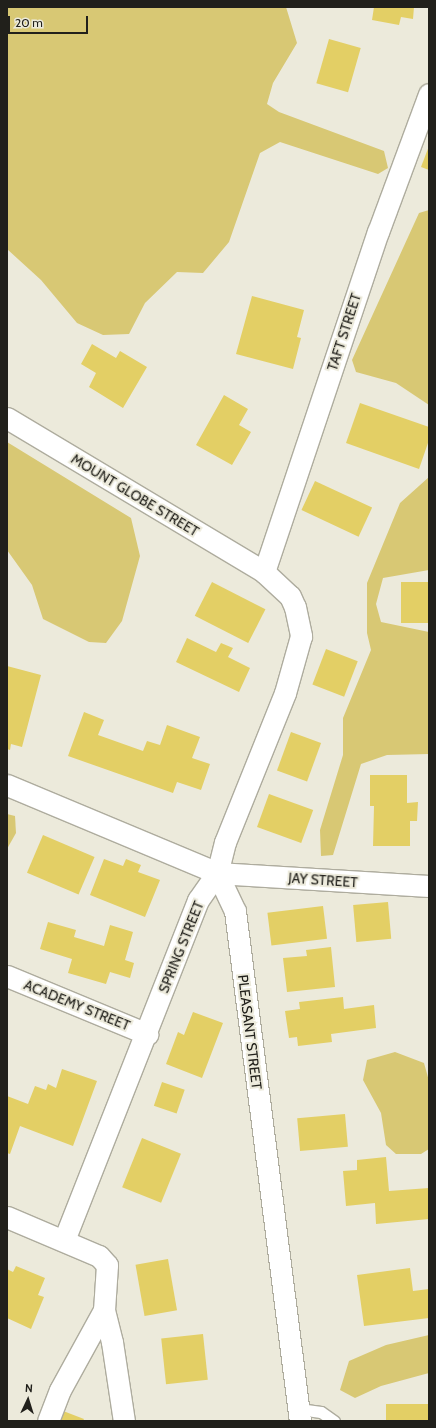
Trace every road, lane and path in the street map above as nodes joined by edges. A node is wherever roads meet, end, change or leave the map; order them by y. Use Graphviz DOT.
graph roads {
  1 [pos="429,94"];
  2 [pos="7,418"];
  3 [pos="264,572"];
  4 [pos="7,785"];
  5 [pos="217,873"];
  6 [pos="429,886"];
  7 [pos="7,976"];
  8 [pos="146,1034"];
  9 [pos="7,1217"];
  10 [pos="64,1240"];
  11 [pos="104,1310"];
  12 [pos="300,1415"];
  13 [pos="48,1421"];
  14 [pos="124,1421"];
  15 [pos="334,1421"];
  1 -- 3 [label="street, TAFT STREET"];
  2 -- 3 [label="street, MOUNT GLOBE STREET"];
  3 -- 5 [label="street, SPRING STREET"];
  4 -- 5 [label="street"];
  5 -- 6 [label="street, JAY STREET"];
  5 -- 8 [label="street, SPRING STREET"];
  5 -- 12 [label="street, PLEASANT STREET"];
  7 -- 8 [label="street, ACADEMY STREET"];
  8 -- 10 [label="street, SPRING STREET"];
  9 -- 10 [label="street"];
  10 -- 11 [label="street"];
  11 -- 13 [label="street"];
  11 -- 14 [label="street"];
  12 -- 15 [label="lane"];
}
